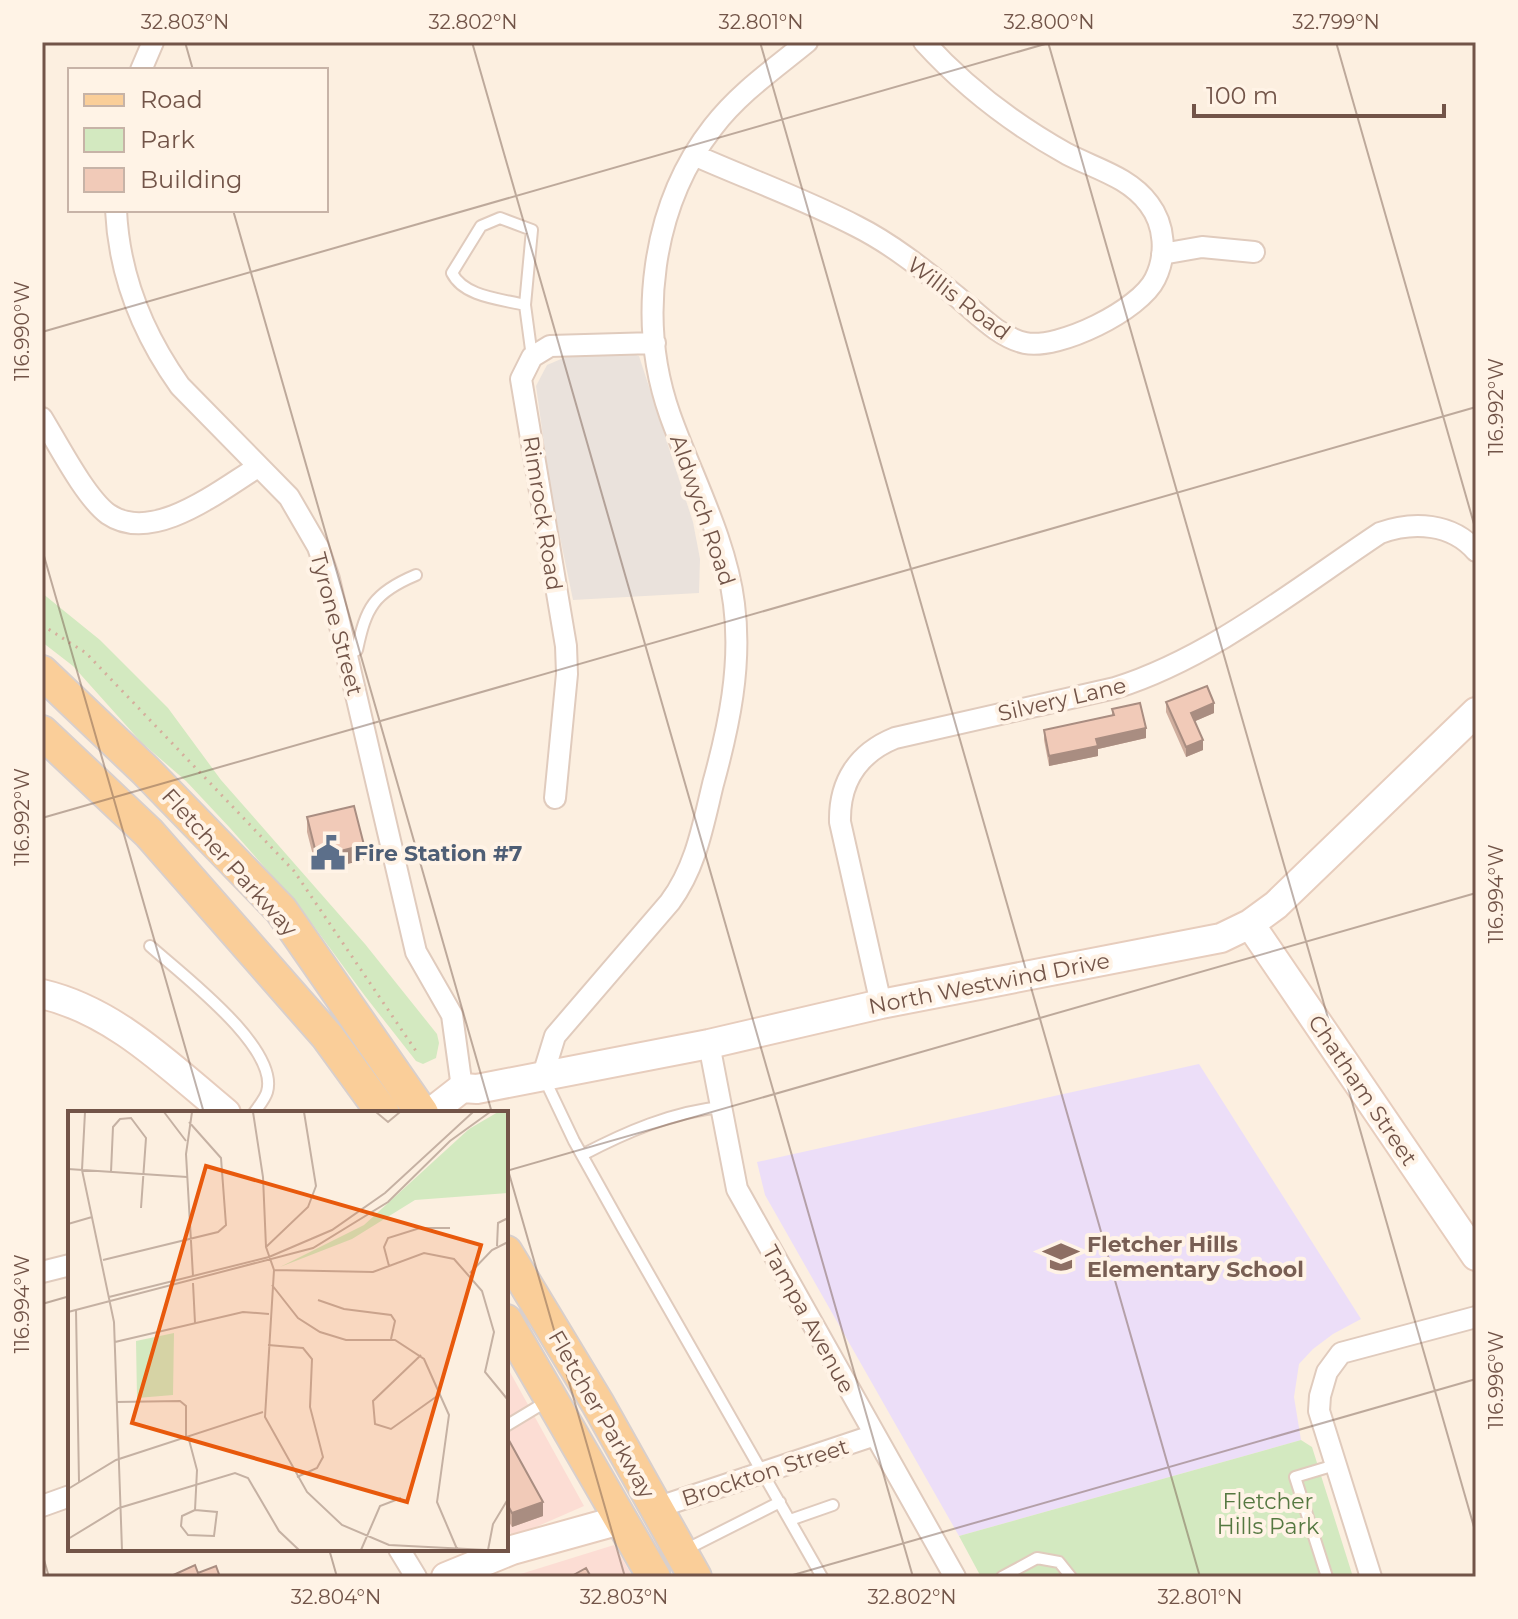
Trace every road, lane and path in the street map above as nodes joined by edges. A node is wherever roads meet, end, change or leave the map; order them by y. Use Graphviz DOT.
graph roads {
  1 [pos="153,42"];
  2 [pos="807,42"];
  3 [pos="924,42"];
  4 [pos="142,68"];
  5 [pos="694,155"];
  6 [pos="116,212"];
  7 [pos="1254,252"];
  8 [pos="1162,254"];
  9 [pos="525,305"];
  10 [pos="655,343"];
  11 [pos="532,357"];
  12 [pos="42,418"];
  13 [pos="258,467"];
  14 [pos="1476,551"];
  15 [pos="416,575"];
  16 [pos="42,625"];
  17 [pos="347,655"];
  18 [pos="42,672"];
  19 [pos="1476,712"];
  20 [pos="42,732"];
  21 [pos="555,798"];
  22 [pos="1250,924"];
  23 [pos="150,946"];
  24 [pos="42,994"];
  25 [pos="881,1004"];
  26 [pos="709,1044"];
  27 [pos="416,1051"];
  28 [pos="543,1075"];
  29 [pos="462,1088"];
  30 [pos="721,1107"];
  31 [pos="224,1111"];
  32 [pos="255,1111"];
  33 [pos="382,1111"];
  34 [pos="421,1111"];
  35 [pos="433,1111"];
  36 [pos="582,1155"];
  37 [pos="508,1255"];
  38 [pos="1476,1256"];
  39 [pos="68,1266"];
  40 [pos="42,1272"];
  41 [pos="1476,1317"];
  42 [pos="508,1324"];
  43 [pos="551,1399"];
  44 [pos="508,1425"];
  45 [pos="875,1435"];
  46 [pos="1335,1465"];
  47 [pos="591,1468"];
  48 [pos="764,1472"];
  49 [pos="68,1497"];
  50 [pos="780,1502"];
  51 [pos="833,1505"];
  52 [pos="42,1506"];
  53 [pos="656,1508"];
  54 [pos="620,1520"];
  55 [pos="790,1520"];
  56 [pos="509,1545"];
  57 [pos="400,1551"];
  58 [pos="497,1551"];
  59 [pos="688,1564"];
  60 [pos="416,1577"];
  61 [pos="446,1577"];
  62 [pos="654,1577"];
  63 [pos="822,1577"];
  64 [pos="955,1577"];
  65 [pos="1002,1577"];
  66 [pos="1071,1577"];
  67 [pos="1327,1577"];
  68 [pos="1371,1577"];
  1 -- 4 [label="street"];
  2 -- 5 [label="street, Aldwych Road"];
  3 -- 8 [label="street"];
  5 -- 8 [label="street, Willis Road"];
  5 -- 10 [label="street, Aldwych Road"];
  6 -- 13 [label="street, Tyrone Street"];
  7 -- 8 [label="street"];
  9 -- 9 [label="lane"];
  9 -- 11 [label="lane"];
  10 -- 11 [label="street"];
  10 -- 28 [label="street, Aldwych Road"];
  11 -- 21 [label="street, Rimrock Road"];
  12 -- 13 [label="street"];
  13 -- 17 [label="street, Tyrone Street"];
  14 -- 25 [label="street, Silvery Lane"];
  15 -- 17 [label="lane"];
  16 -- 27 [label="path"];
  17 -- 29 [label="street, Tyrone Street"];
  18 -- 34 [label="main road, Fletcher Parkway"];
  19 -- 22 [label="street, North Westwind Drive"];
  20 -- 33 [label="main road, Fletcher Parkway"];
  22 -- 25 [label="street, North Westwind Drive"];
  22 -- 38 [label="street, Chatham Street"];
  23 -- 32 [label="lane"];
  24 -- 31 [label="street"];
  25 -- 26 [label="street, North Westwind Drive"];
  26 -- 28 [label="street, North Westwind Drive"];
  26 -- 30 [label="street, Tampa Avenue"];
  28 -- 29 [label="street, North Westwind Drive"];
  28 -- 36 [label="lane"];
  29 -- 35 [label="street"];
  30 -- 36 [label="lane"];
  30 -- 45 [label="street, Tampa Avenue"];
  36 -- 48 [label="lane"];
  37 -- 53 [label="main road, Fletcher Parkway"];
  39 -- 40 [label="street"];
  41 -- 46 [label="street"];
  42 -- 43 [label="main road, Fletcher Parkway"];
  43 -- 44 [label="lane"];
  43 -- 47 [label="main road, Fletcher Parkway"];
  45 -- 48 [label="street, Brockton Street"];
  45 -- 64 [label="street, Tampa Avenue"];
  46 -- 67 [label="lane"];
  46 -- 68 [label="street"];
  47 -- 53 [label="main road"];
  47 -- 54 [label="main road, Fletcher Parkway"];
  48 -- 50 [label="lane"];
  48 -- 53 [label="street, Brockton Street"];
  49 -- 52 [label="street"];
  50 -- 55 [label="lane"];
  50 -- 59 [label="lane"];
  51 -- 55 [label="lane"];
  53 -- 59 [label="main road, Fletcher Parkway"];
  54 -- 56 [label="street"];
  54 -- 59 [label="main road"];
  54 -- 62 [label="main road, Fletcher Parkway"];
  55 -- 63 [label="lane"];
  57 -- 60 [label="street"];
  58 -- 61 [label="street"];
  65 -- 66 [label="lane"];
}
